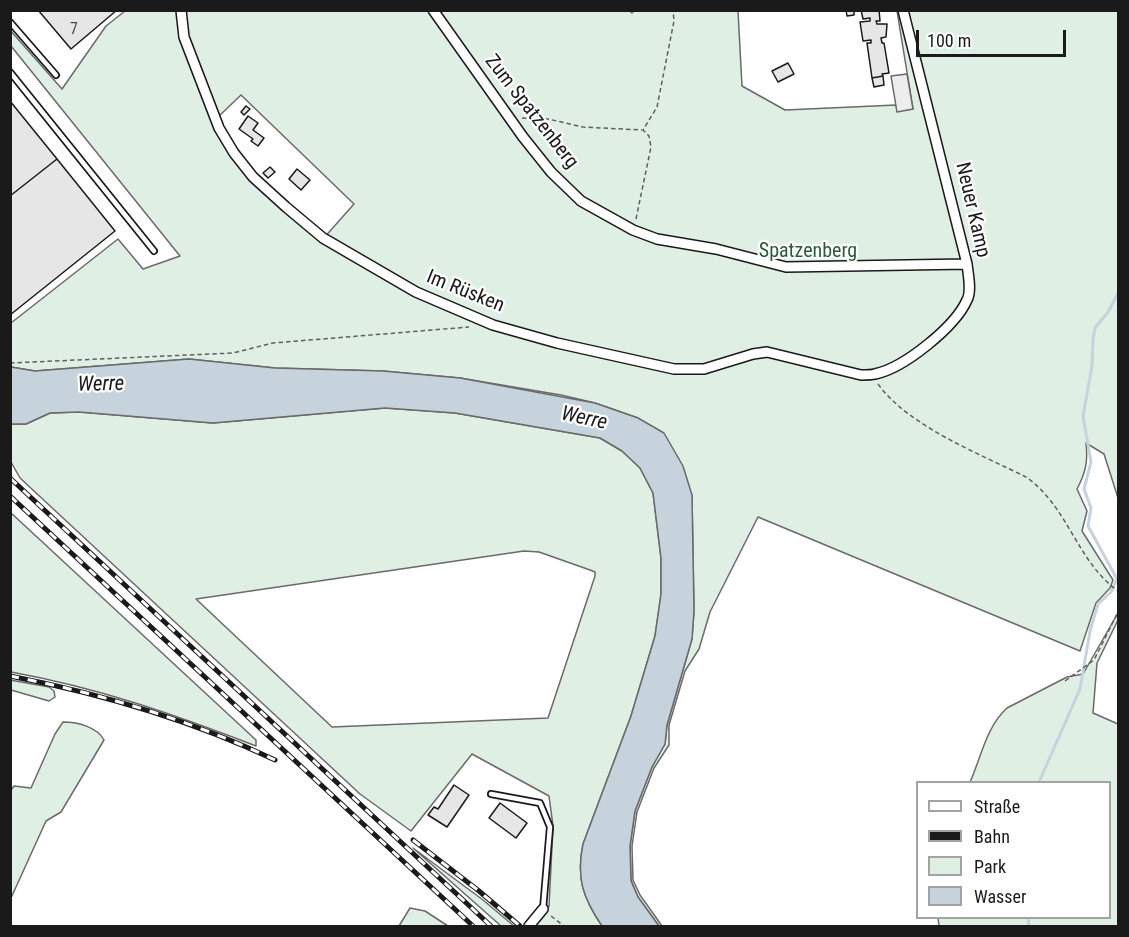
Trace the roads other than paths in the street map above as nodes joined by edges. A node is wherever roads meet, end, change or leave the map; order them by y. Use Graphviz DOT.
graph roads {
  1 [pos="181,10"];
  2 [pos="433,10"];
  3 [pos="903,10"];
  4 [pos="10,22"];
  5 [pos="10,72"];
  6 [pos="56,75"];
  7 [pos="154,251"];
  8 [pos="967,264"];
  9 [pos="874,375"];
  10 [pos="491,794"];
  11 [pos="543,909"];
  12 [pos="529,927"];
  1 -- 9 [label="street, Im Rüsken"];
  2 -- 8 [label="street, Zum Spatzenberg"];
  3 -- 8 [label="street, Neuer Kamp"];
  4 -- 6 [label="lane"];
  5 -- 7 [label="lane"];
  8 -- 9 [label="street, Neuer Kamp"];
  10 -- 11 [label="lane"];
  11 -- 12 [label="street"];
}
